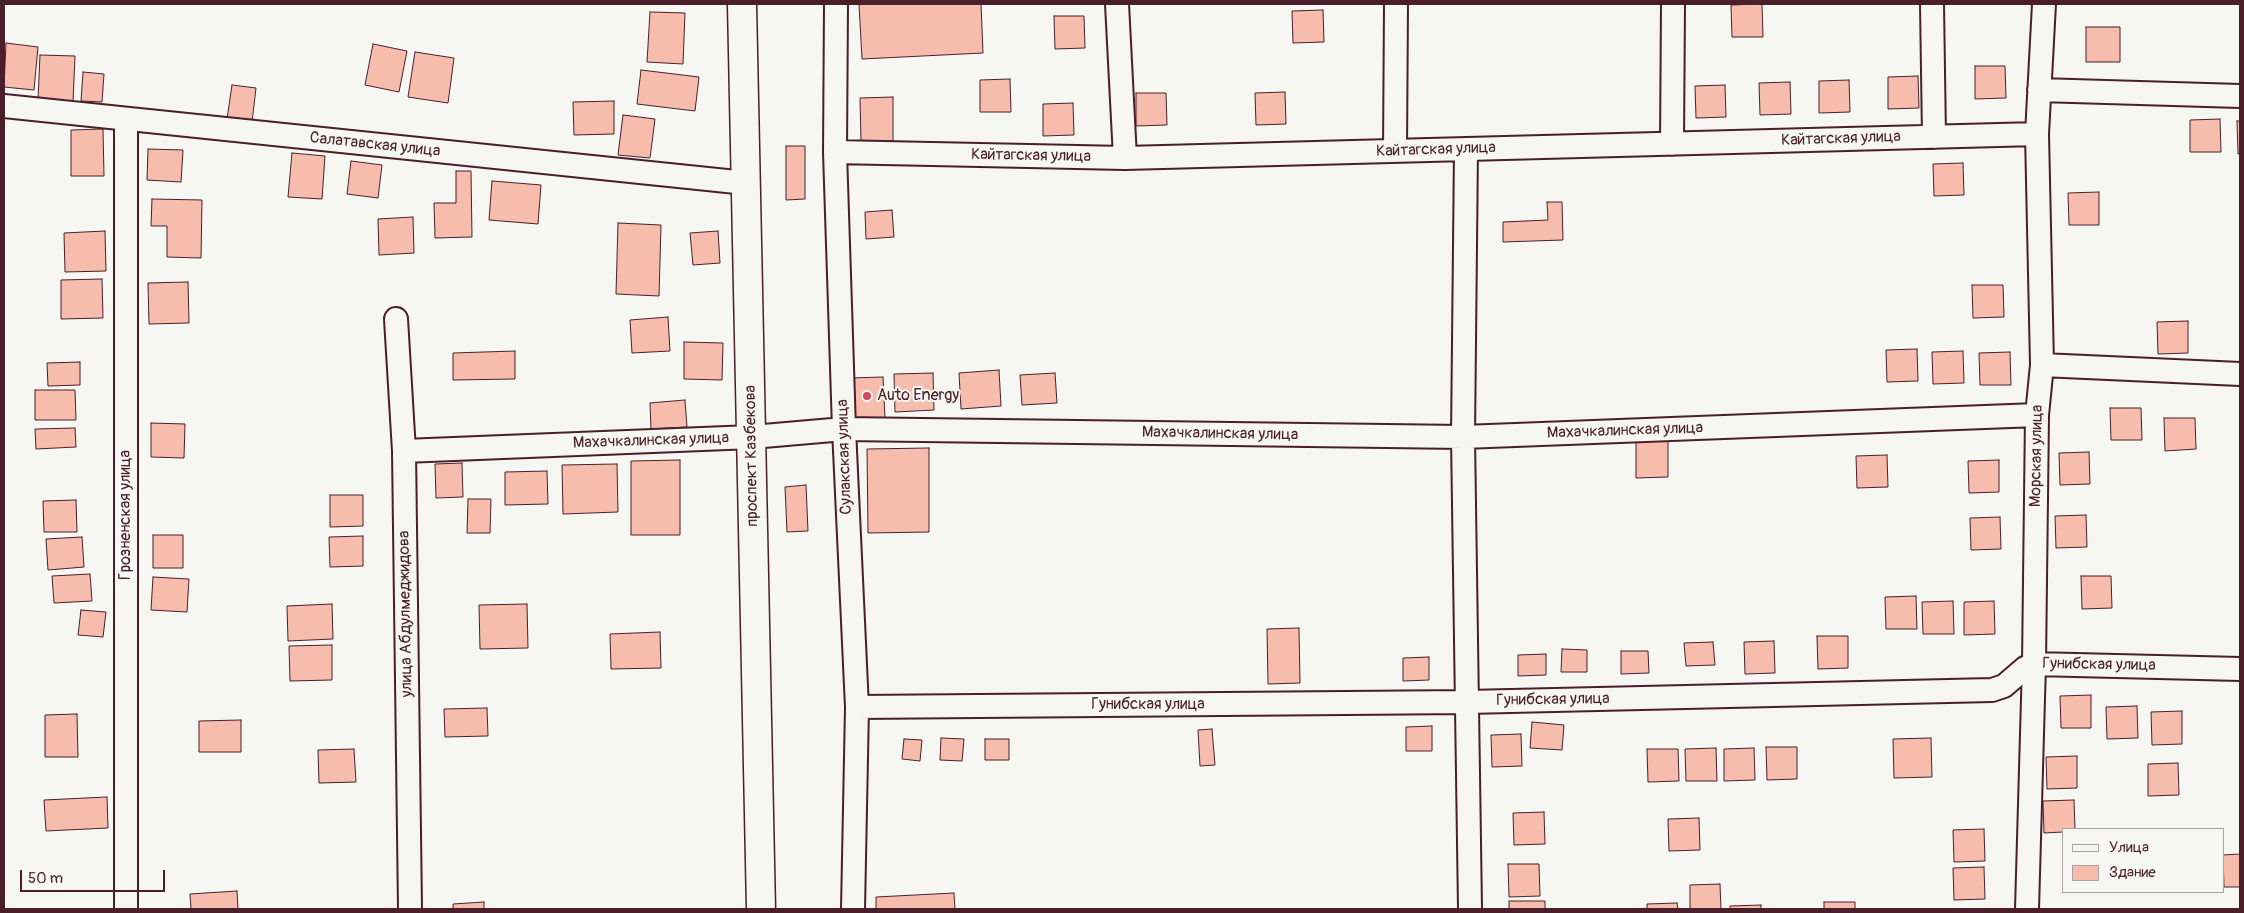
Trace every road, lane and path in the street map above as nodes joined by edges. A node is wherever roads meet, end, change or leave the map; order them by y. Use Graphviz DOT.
graph roads {
  1 [pos="742,4"];
  2 [pos="761,4"];
  3 [pos="836,4"];
  4 [pos="1118,4"];
  5 [pos="1396,4"];
  6 [pos="1673,4"];
  7 [pos="1932,4"];
  8 [pos="2044,4"];
  9 [pos="2039,90"];
  10 [pos="2240,96"];
  11 [pos="4,106"];
  12 [pos="126,120"];
  13 [pos="2037,134"];
  14 [pos="1934,137"];
  15 [pos="1672,144"];
  16 [pos="1466,149"];
  17 [pos="1395,151"];
  18 [pos="835,152"];
  19 [pos="1125,158"];
  20 [pos="746,183"];
  21 [pos="396,319"];
  22 [pos="2042,365"];
  23 [pos="2240,374"];
  24 [pos="2037,415"];
  25 [pos="844,429"];
  26 [pos="760,436"];
  27 [pos="1463,437"];
  28 [pos="404,451"];
  29 [pos="2034,664"];
  30 [pos="2240,669"];
  31 [pos="1467,702"];
  32 [pos="857,707"];
  33 [pos="126,909"];
  34 [pos="410,909"];
  35 [pos="761,909"];
  36 [pos="776,909"];
  37 [pos="853,909"];
  38 [pos="1470,909"];
  39 [pos="2027,909"];
  1 -- 20 [label="highway, проспект Казбекова"];
  2 -- 26 [label="highway, проспект Казбекова"];
  3 -- 18 [label="street, Сулакская улица"];
  4 -- 19 [label="street"];
  5 -- 17 [label="street"];
  6 -- 15 [label="street"];
  7 -- 14 [label="street"];
  8 -- 9 [label="street, Морская улица"];
  9 -- 10 [label="street"];
  9 -- 13 [label="street, Морская улица"];
  11 -- 12 [label="street, Салатавская улица"];
  12 -- 20 [label="street, Салатавская улица"];
  12 -- 33 [label="street, Грозненская улица"];
  13 -- 14 [label="street, Кайтагская улица"];
  13 -- 22 [label="street, Морская улица"];
  14 -- 15 [label="street, Кайтагская улица"];
  15 -- 16 [label="street, Кайтагская улица"];
  16 -- 17 [label="street, Кайтагская улица"];
  16 -- 27 [label="street"];
  17 -- 19 [label="street, Кайтагская улица"];
  18 -- 19 [label="street, Кайтагская улица"];
  18 -- 25 [label="street, Сулакская улица"];
  20 -- 26 [label="highway, проспект Казбекова"];
  21 -- 28 [label="street, улица Абдулмеджидова"];
  22 -- 23 [label="street"];
  22 -- 24 [label="street, Морская улица"];
  24 -- 27 [label="street, Махачкалинская улица"];
  24 -- 29 [label="street, Морская улица"];
  25 -- 26 [label="street, Махачкалинская улица"];
  25 -- 27 [label="street, Махачкалинская улица"];
  25 -- 32 [label="street, Сулакская улица"];
  26 -- 28 [label="street, Махачкалинская улица"];
  26 -- 35 [label="highway, проспект Казбекова"];
  26 -- 36 [label="highway, проспект Казбекова"];
  27 -- 31 [label="street"];
  28 -- 34 [label="street, улица Абдулмеджидова"];
  29 -- 30 [label="street, Гунибская улица"];
  29 -- 31 [label="street, Гунибская улица"];
  29 -- 39 [label="street, Морская улица"];
  31 -- 32 [label="street, Гунибская улица"];
  31 -- 38 [label="street"];
  32 -- 37 [label="street, Сулакская улица"];
}
